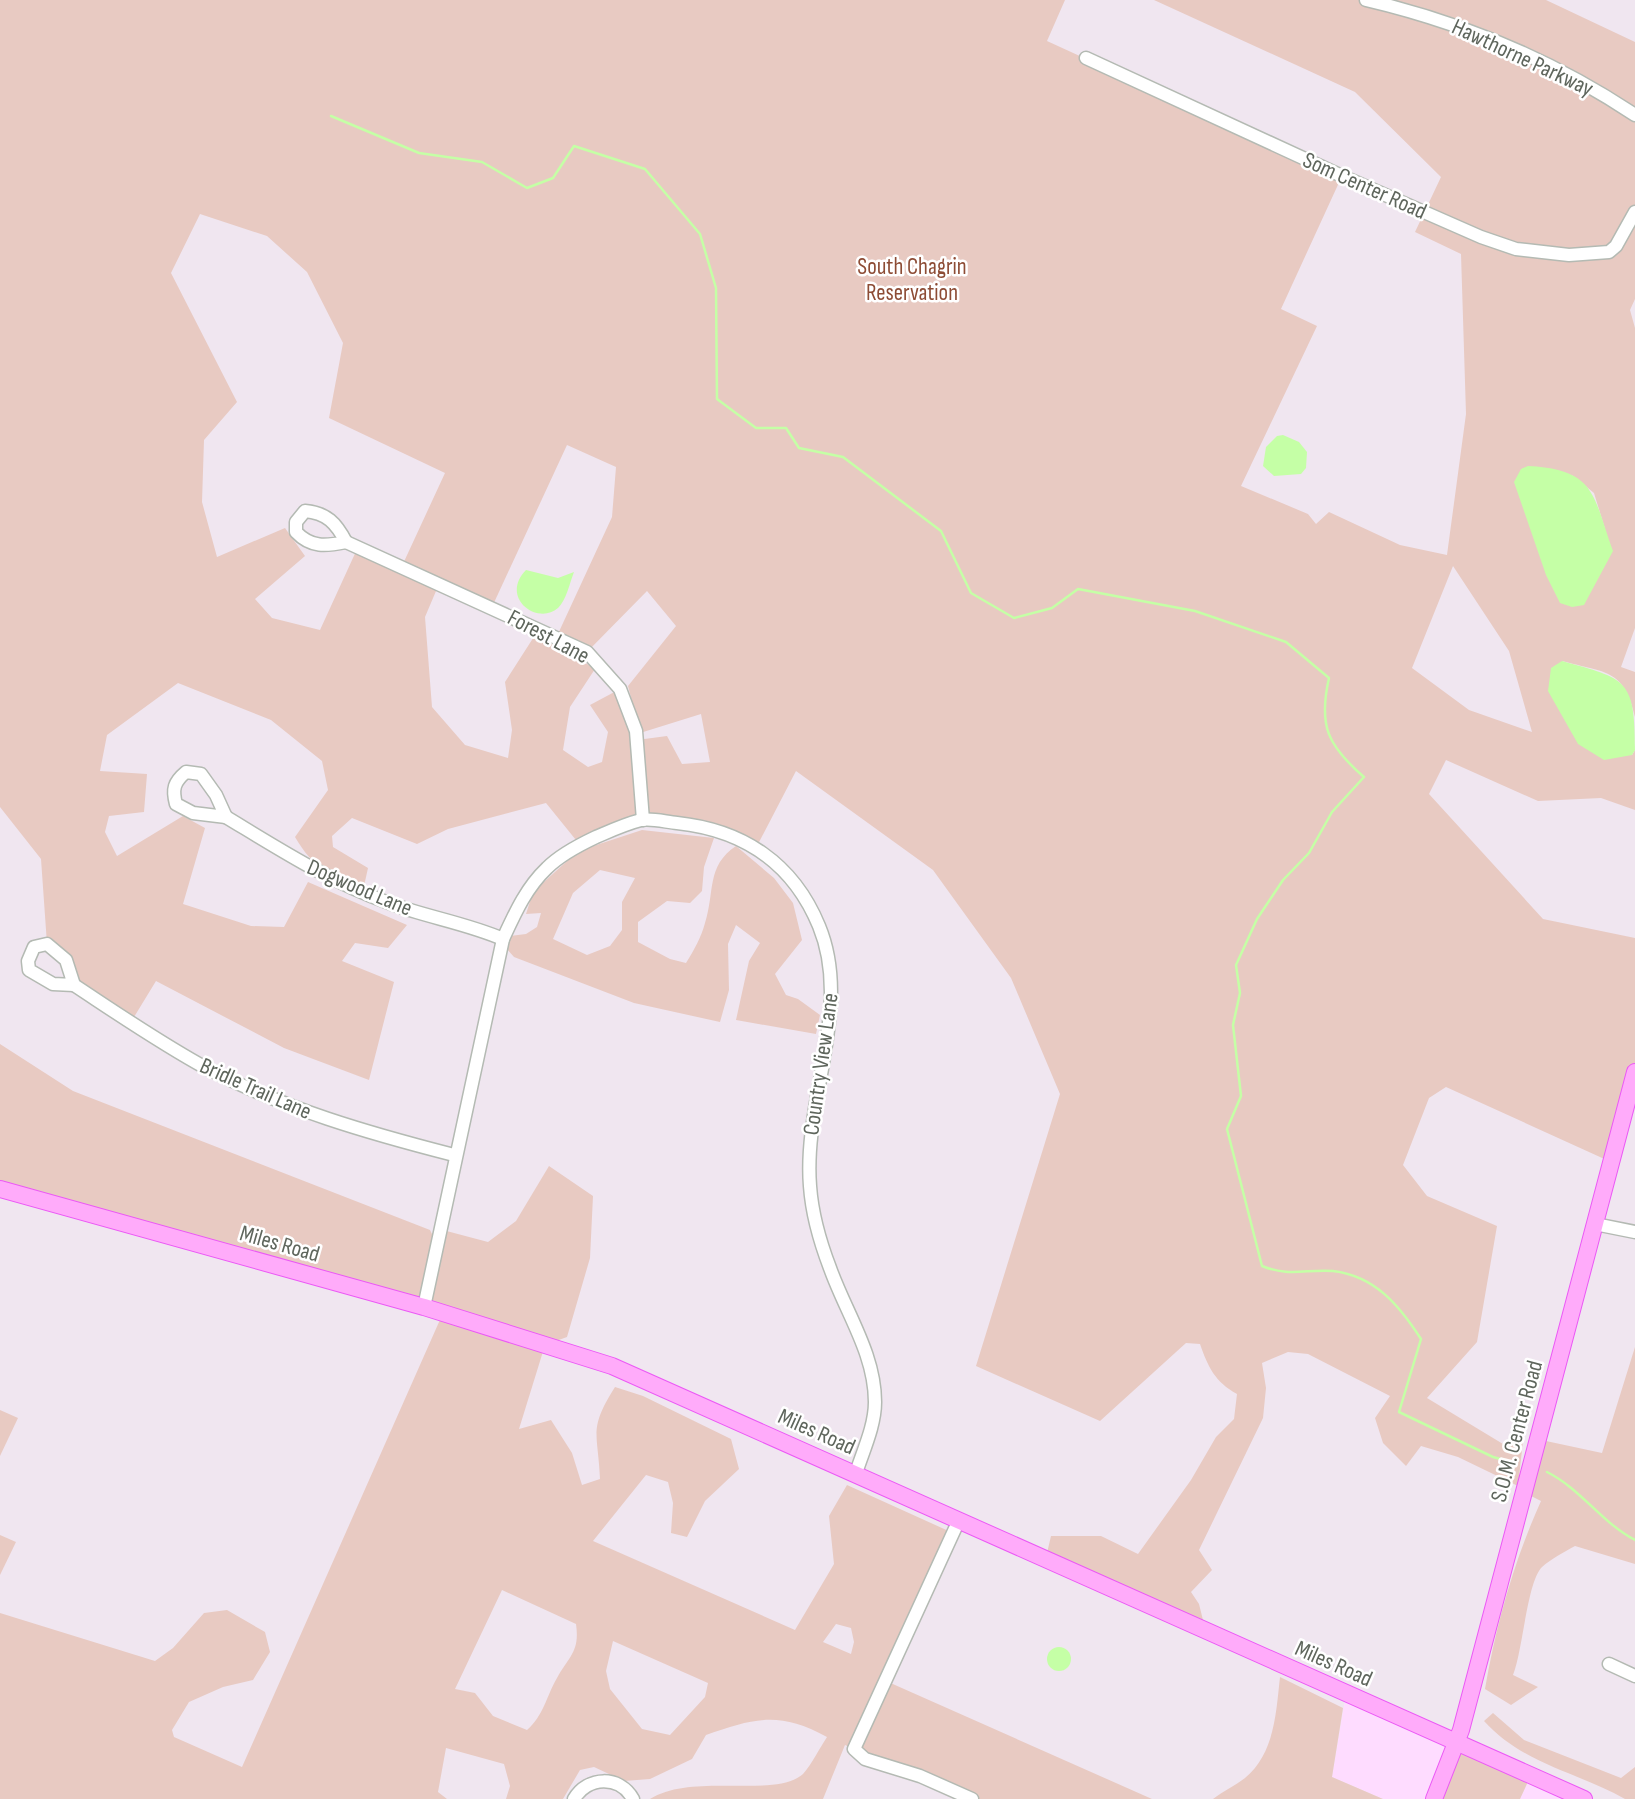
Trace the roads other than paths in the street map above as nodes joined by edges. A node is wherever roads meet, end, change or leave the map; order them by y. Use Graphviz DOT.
graph roads {
  1 [pos="1366,0"];
  2 [pos="1086,58"];
  3 [pos="1635,115"];
  4 [pos="1635,212"];
  5 [pos="346,542"];
  6 [pos="226,817"];
  7 [pos="643,820"];
  8 [pos="502,939"];
  9 [pos="74,985"];
  10 [pos="1635,1072"];
  11 [pos="454,1155"];
  12 [pos="0,1189"];
  13 [pos="1595,1224"];
  14 [pos="1635,1232"];
  15 [pos="424,1307"];
  16 [pos="856,1474"];
  17 [pos="959,1520"];
  18 [pos="1609,1664"];
  19 [pos="1635,1676"];
  20 [pos="1457,1743"];
  21 [pos="574,1799"];
  22 [pos="633,1799"];
  23 [pos="972,1799"];
  24 [pos="1434,1799"];
  25 [pos="1584,1799"];
  1 -- 3 [label="street, Hawthorne Parkway"];
  2 -- 4 [label="street, Som Center Road"];
  5 -- 7 [label="street, Forest Lane"];
  6 -- 6 [label="street, Dogwood Lane"];
  6 -- 8 [label="street, Dogwood Lane"];
  7 -- 8 [label="street, Country View Lane"];
  7 -- 16 [label="street, Country View Lane"];
  8 -- 11 [label="street, Country View Lane"];
  9 -- 11 [label="street, Bridle Trail Lane"];
  10 -- 13 [label="main road, S.O.M. Center Road"];
  11 -- 15 [label="street, Country View Lane"];
  12 -- 15 [label="main road, Miles Road"];
  13 -- 14 [label="street"];
  13 -- 20 [label="main road, S.O.M. Center Road"];
  15 -- 16 [label="main road, Miles Road"];
  16 -- 17 [label="main road, Miles Road"];
  17 -- 20 [label="main road, Miles Road"];
  17 -- 23 [label="street"];
  18 -- 19 [label="street"];
  20 -- 24 [label="main road, S.O.M. Center Road"];
  20 -- 25 [label="main road, Miles Road"];
  21 -- 22 [label="street"];
}
